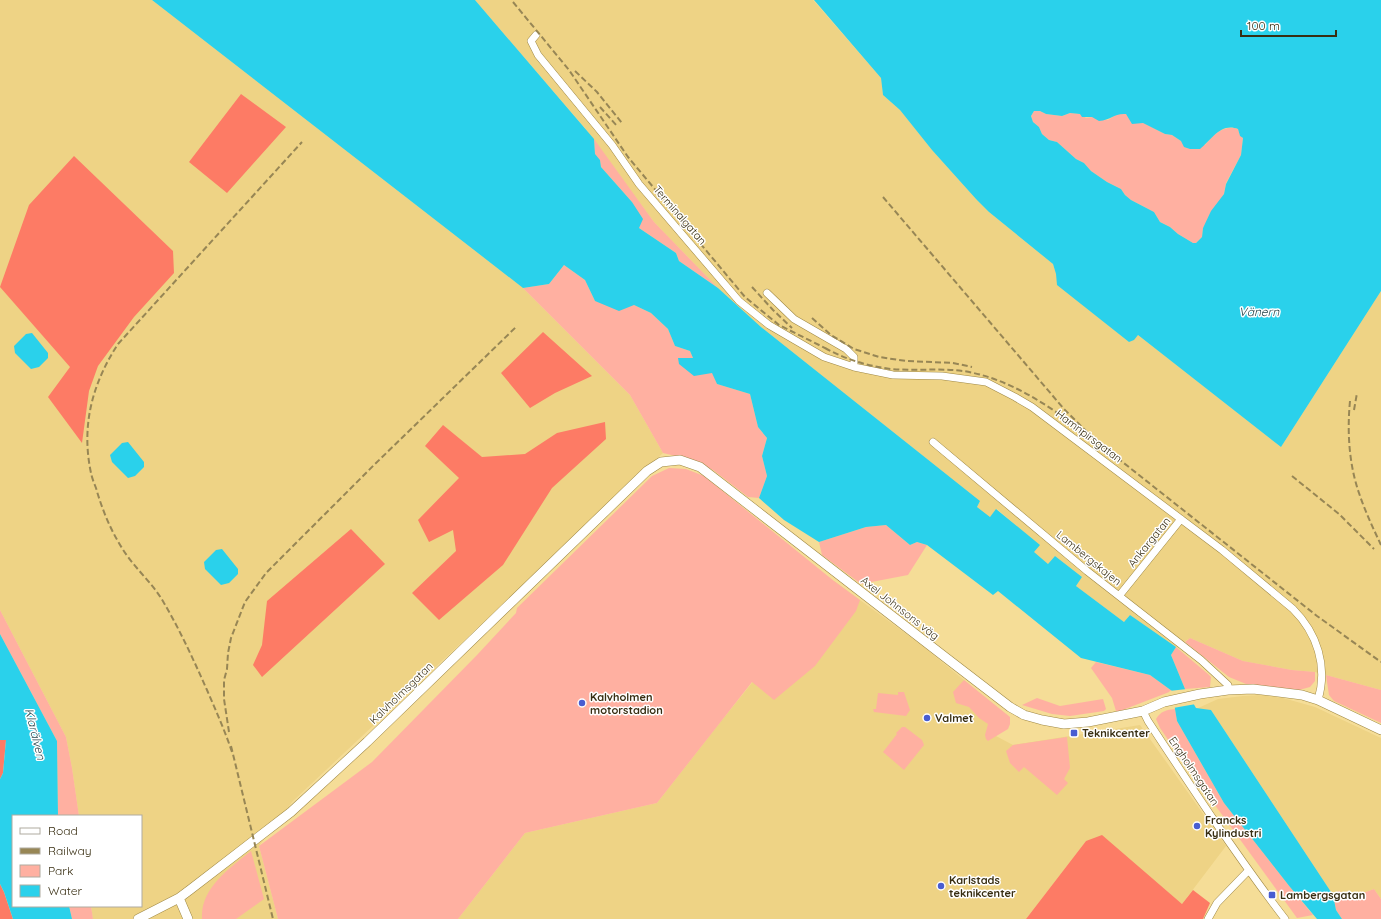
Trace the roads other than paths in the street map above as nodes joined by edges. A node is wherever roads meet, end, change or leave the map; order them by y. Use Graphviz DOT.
graph roads {
  1 [pos="536,35"];
  2 [pos="767,293"];
  3 [pos="854,367"];
  4 [pos="933,442"];
  5 [pos="661,462"];
  6 [pos="1181,519"];
  7 [pos="1119,596"];
  8 [pos="1228,690"];
  9 [pos="1318,700"];
  10 [pos="1143,711"];
  11 [pos="1381,730"];
  12 [pos="1248,871"];
  13 [pos="179,898"];
  14 [pos="138,919"];
  15 [pos="188,919"];
  16 [pos="1208,919"];
  17 [pos="1285,919"];
  1 -- 3 [label="street, Terminalgatan"];
  2 -- 3 [label="street"];
  3 -- 6 [label="street, Hamnpirsgatan"];
  4 -- 7 [label="street, Lambergskajen"];
  5 -- 10 [label="street, Axel Johnsons väg"];
  5 -- 13 [label="street, Kalvholmsgatan"];
  6 -- 7 [label="street, Ankargatan"];
  6 -- 9 [label="street, Hamnpirsgatan"];
  7 -- 8 [label="street, Lambergskajen"];
  8 -- 9 [label="street, Axel Johnsons väg"];
  8 -- 10 [label="street, Axel Johnsons väg"];
  9 -- 11 [label="street, Axel Johnsons väg"];
  10 -- 12 [label="street, Engholmsgatan"];
  12 -- 16 [label="street"];
  12 -- 17 [label="street, Engholmsgatan"];
  13 -- 14 [label="street, Kalvholmsgatan"];
  13 -- 15 [label="street"];
}
